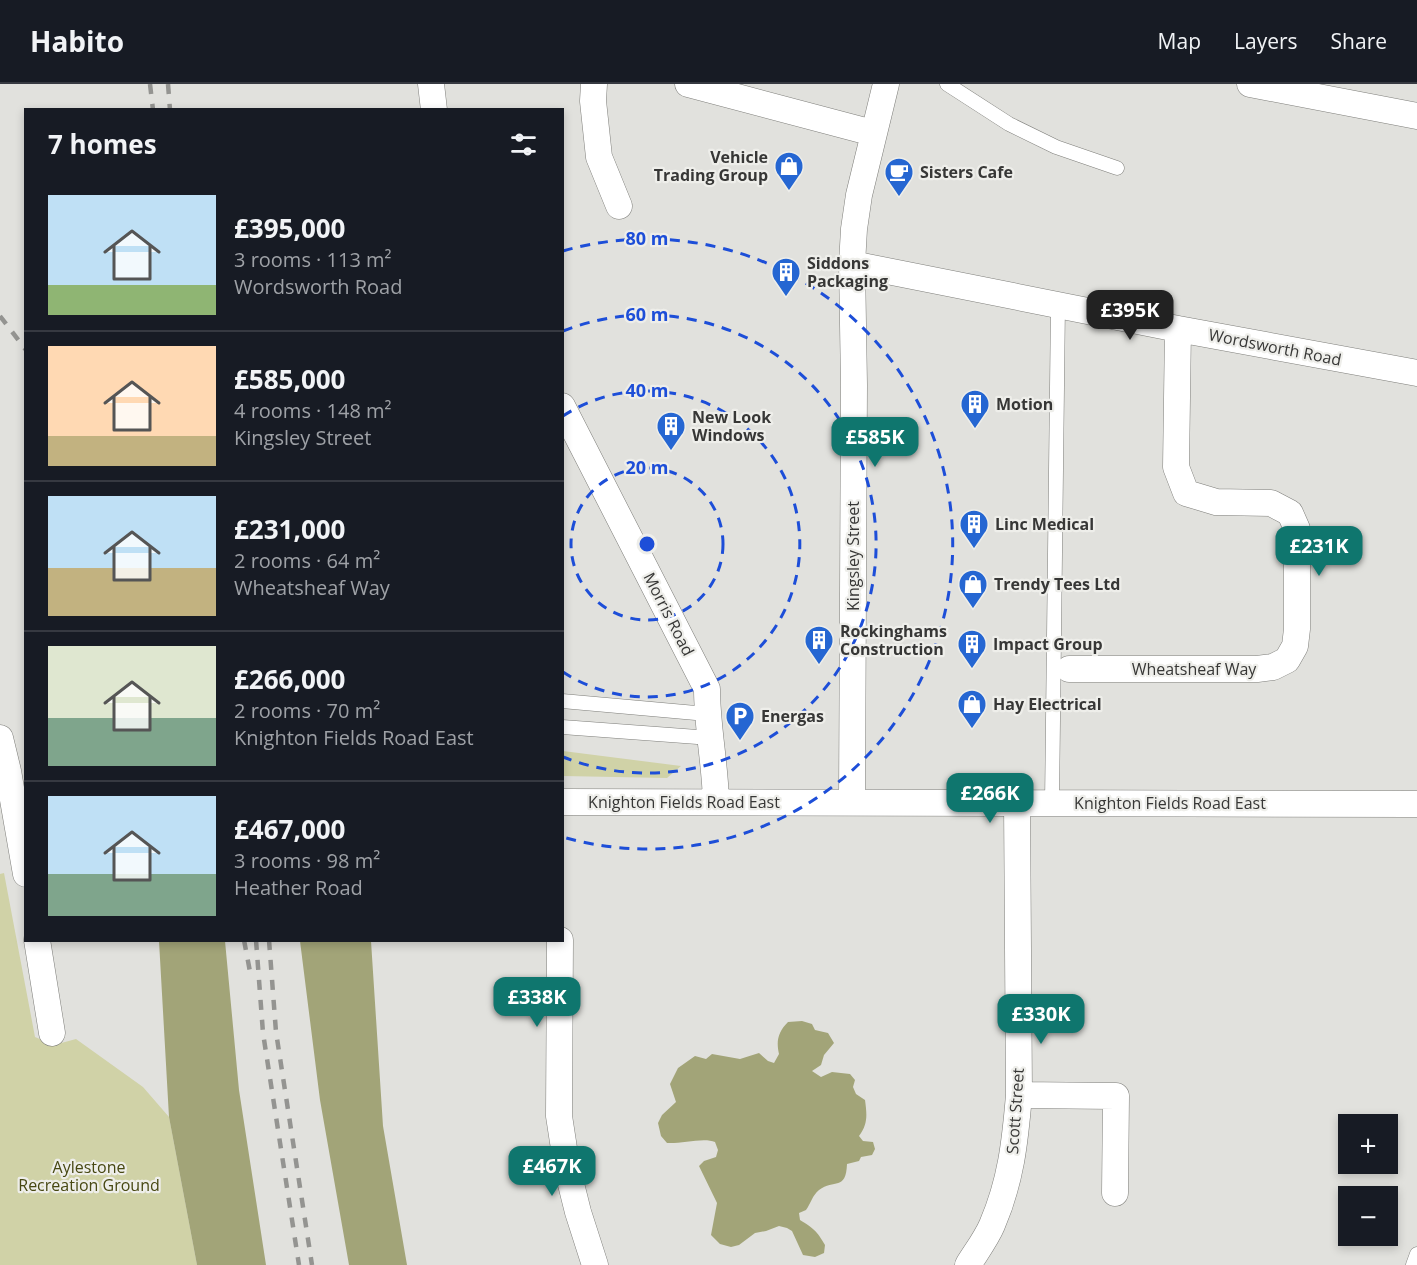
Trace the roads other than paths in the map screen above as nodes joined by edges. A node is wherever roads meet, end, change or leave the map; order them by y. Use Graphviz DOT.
graph roads {
  1 [pos="431,84"];
  2 [pos="594,84"];
  3 [pos="688,84"];
  4 [pos="886,84"];
  5 [pos="947,84"];
  6 [pos="1250,84"];
  7 [pos="434,108"];
  8 [pos="1417,116"];
  9 [pos="873,133"];
  10 [pos="1117,168"];
  11 [pos="619,206"];
  12 [pos="852,264"];
  13 [pos="1058,304"];
  14 [pos="1178,328"];
  15 [pos="1417,373"];
  16 [pos="564,410"];
  17 [pos="1069,669"];
  18 [pos="564,701"];
  19 [pos="709,726"];
  20 [pos="564,727"];
  21 [pos="0,738"];
  22 [pos="716,801"];
  23 [pos="852,801"];
  24 [pos="564,802"];
  25 [pos="1017,802"];
  26 [pos="1052,803"];
  27 [pos="1417,804"];
  28 [pos="15,848"];
  29 [pos="24,869"];
  30 [pos="37,942"];
  31 [pos="560,942"];
  32 [pos="52,1033"];
  33 [pos="1019,1095"];
  34 [pos="1115,1192"];
  35 [pos="1417,1254"];
  36 [pos="595,1265"];
  37 [pos="968,1265"];
  38 [pos="1413,1265"];
  1 -- 7 [label="street"];
  2 -- 11 [label="street"];
  3 -- 9 [label="street"];
  4 -- 9 [label="street, Kingsley Street"];
  5 -- 10 [label="lane"];
  6 -- 8 [label="street"];
  9 -- 12 [label="street, Kingsley Street"];
  12 -- 13 [label="street, Wordsworth Road"];
  12 -- 23 [label="street, Kingsley Street"];
  13 -- 14 [label="street, Wordsworth Road"];
  13 -- 26 [label="lane"];
  14 -- 15 [label="street, Wordsworth Road"];
  14 -- 17 [label="street, Wheatsheaf Way"];
  16 -- 19 [label="street, Morris Road"];
  18 -- 19 [label="lane"];
  19 -- 20 [label="lane"];
  19 -- 22 [label="street, Morris Road"];
  21 -- 28 [label="street"];
  22 -- 23 [label="street, Knighton Fields Road East"];
  22 -- 24 [label="street, Knighton Fields Road East"];
  23 -- 25 [label="street, Knighton Fields Road East"];
  25 -- 26 [label="street, Knighton Fields Road East"];
  25 -- 33 [label="street, Scott Street"];
  26 -- 27 [label="street, Knighton Fields Road East"];
  28 -- 29 [label="street"];
  30 -- 32 [label="street"];
  31 -- 36 [label="street"];
  33 -- 34 [label="street"];
  33 -- 37 [label="street, Scott Street"];
  35 -- 38 [label="lane"];
}
